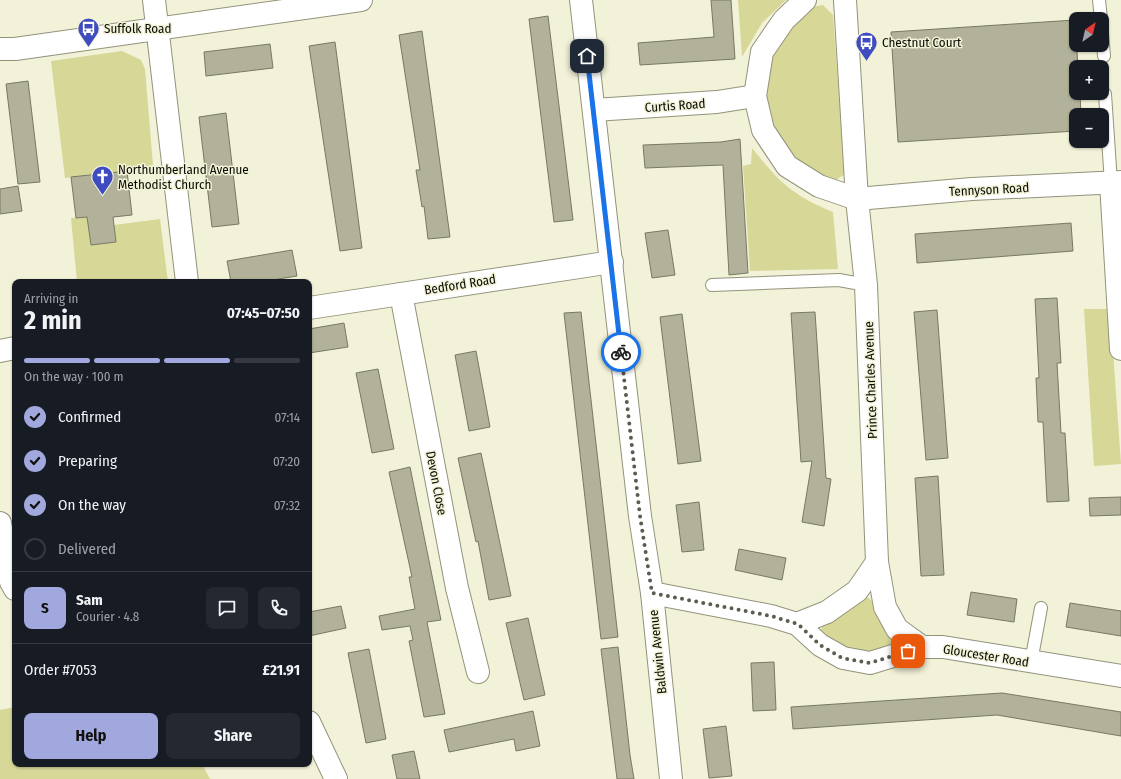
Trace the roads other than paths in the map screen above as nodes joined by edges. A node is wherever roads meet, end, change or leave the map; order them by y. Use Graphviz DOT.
graph roads {
  1 [pos="154,0"];
  2 [pos="361,0"];
  3 [pos="581,0"];
  4 [pos="805,0"];
  5 [pos="845,0"];
  6 [pos="1099,0"];
  7 [pos="1100,12"];
  8 [pos="157,28"];
  9 [pos="0,48"];
  10 [pos="1104,52"];
  11 [pos="1104,56"];
  12 [pos="755,96"];
  13 [pos="1106,100"];
  14 [pos="594,110"];
  15 [pos="1116,183"];
  16 [pos="857,199"];
  17 [pos="612,262"];
  18 [pos="187,279"];
  19 [pos="712,285"];
  20 [pos="866,285"];
  21 [pos="401,294"];
  22 [pos="312,308"];
  23 [pos="12,349"];
  24 [pos="1121,349"];
  25 [pos="0,351"];
  26 [pos="0,523"];
  27 [pos="877,562"];
  28 [pos="9,585"];
  29 [pos="652,593"];
  30 [pos="1041,608"];
  31 [pos="798,624"];
  32 [pos="922,647"];
  33 [pos="1031,662"];
  34 [pos="478,672"];
  35 [pos="1121,676"];
  36 [pos="312,728"];
  37 [pos="336,779"];
  38 [pos="671,779"];
  1 -- 8 [label="street"];
  2 -- 8 [label="street"];
  3 -- 14 [label="street, Baldwin Avenue"];
  4 -- 12 [label="street"];
  5 -- 16 [label="street, Prince Charles Avenue"];
  6 -- 7 [label="lane"];
  8 -- 9 [label="street"];
  8 -- 18 [label="street"];
  10 -- 11 [label="lane"];
  12 -- 14 [label="street, Curtis Road"];
  12 -- 16 [label="street"];
  13 -- 15 [label="lane"];
  14 -- 17 [label="street, Baldwin Avenue"];
  15 -- 16 [label="street, Tennyson Road"];
  15 -- 24 [label="street"];
  16 -- 20 [label="street, Prince Charles Avenue"];
  17 -- 21 [label="street, Bedford Road"];
  17 -- 29 [label="street, Baldwin Avenue"];
  19 -- 20 [label="lane"];
  20 -- 27 [label="street, Prince Charles Avenue"];
  21 -- 22 [label="street, Bedford Road"];
  21 -- 34 [label="street, Devon Close"];
  23 -- 25 [label="street"];
  26 -- 28 [label="street"];
  27 -- 31 [label="street"];
  27 -- 32 [label="street, Prince Charles Avenue"];
  29 -- 31 [label="street, Gloucester Road"];
  29 -- 38 [label="street, Baldwin Avenue"];
  30 -- 33 [label="lane"];
  31 -- 32 [label="street, Gloucester Road"];
  32 -- 33 [label="street, Gloucester Road"];
  33 -- 35 [label="street, Gloucester Road"];
  36 -- 37 [label="street"];
}
